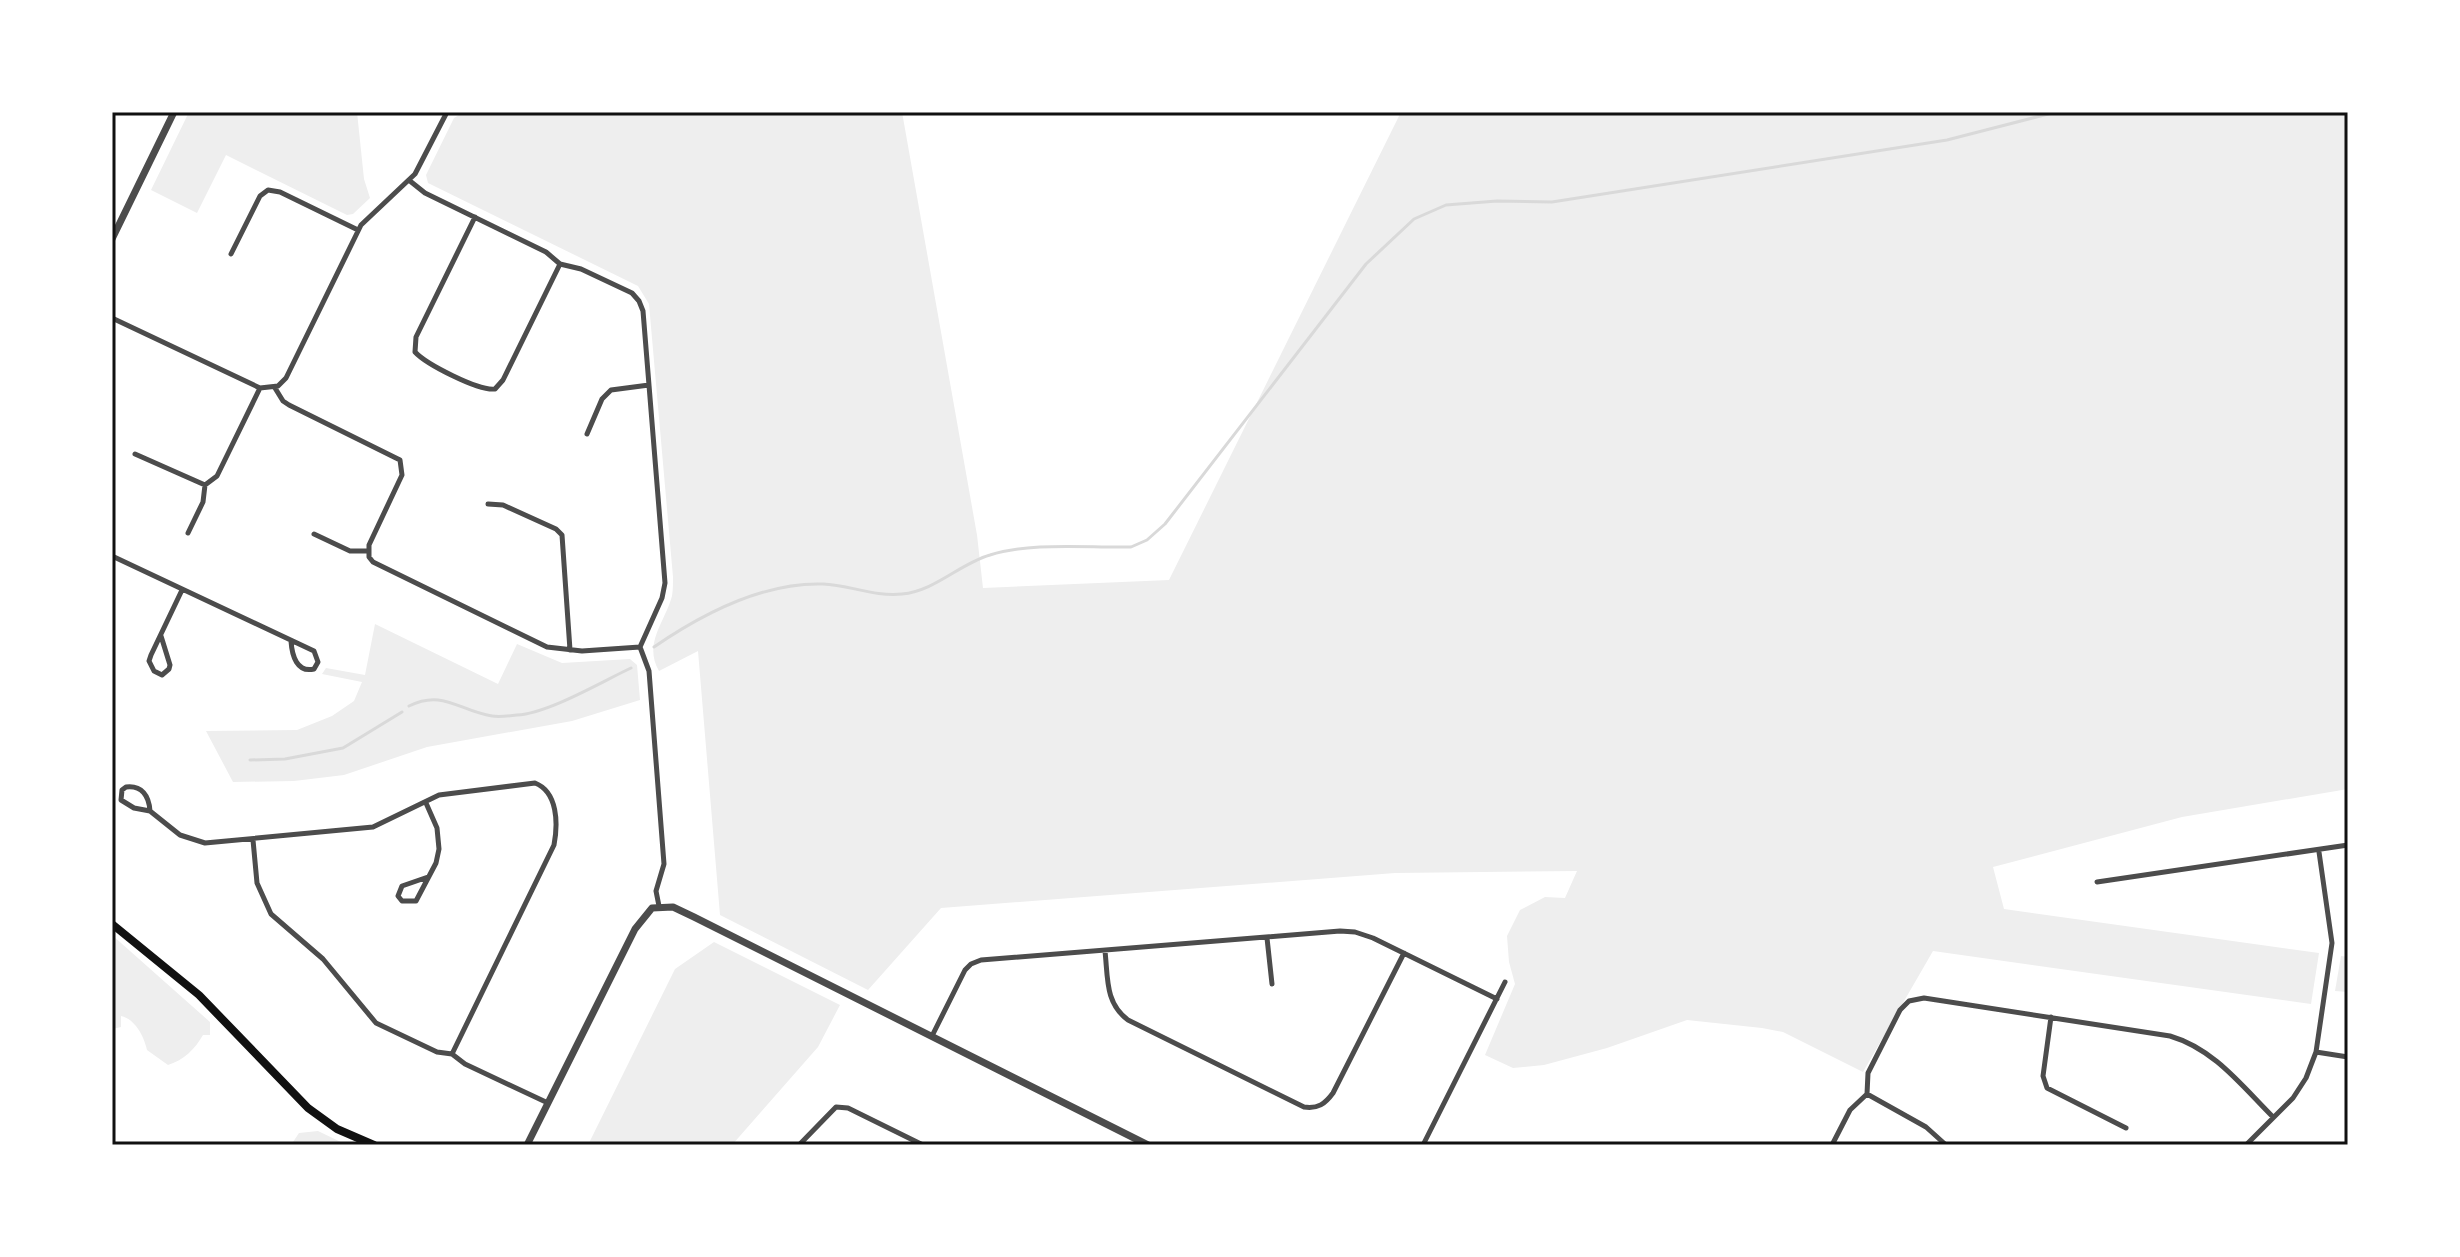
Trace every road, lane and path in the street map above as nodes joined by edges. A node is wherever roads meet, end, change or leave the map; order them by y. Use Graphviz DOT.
graph roads {
  1 [pos="174,112"];
  2 [pos="447,112"];
  3 [pos="410,181"];
  4 [pos="475,217"];
  5 [pos="358,230"];
  6 [pos="112,239"];
  7 [pos="231,254"];
  8 [pos="560,264"];
  9 [pos="112,318"];
  10 [pos="649,385"];
  11 [pos="260,388"];
  12 [pos="275,388"];
  13 [pos="587,434"];
  14 [pos="135,454"];
  15 [pos="205,485"];
  16 [pos="488,504"];
  17 [pos="188,533"];
  18 [pos="314,534"];
  19 [pos="368,551"];
  20 [pos="112,556"];
  21 [pos="182,590"];
  22 [pos="161,636"];
  23 [pos="291,641"];
  24 [pos="640,647"];
  25 [pos="570,650"];
  26 [pos="426,803"];
  27 [pos="150,811"];
  28 [pos="253,840"];
  29 [pos="2348,845"];
  30 [pos="2319,852"];
  31 [pos="428,877"];
  32 [pos="2097,882"];
  33 [pos="659,906"];
  34 [pos="112,924"];
  35 [pos="1267,938"];
  36 [pos="1105,951"];
  37 [pos="1404,953"];
  38 [pos="1505,982"];
  39 [pos="1272,984"];
  40 [pos="1497,999"];
  41 [pos="2051,1017"];
  42 [pos="932,1036"];
  43 [pos="2316,1052"];
  44 [pos="452,1054"];
  45 [pos="2348,1057"];
  46 [pos="1867,1094"];
  47 [pos="548,1103"];
  48 [pos="2273,1117"];
  49 [pos="2126,1128"];
  50 [pos="374,1145"];
  51 [pos="527,1145"];
  52 [pos="799,1145"];
  53 [pos="923,1145"];
  54 [pos="1148,1145"];
  55 [pos="1423,1145"];
  56 [pos="1832,1145"];
  57 [pos="1946,1145"];
  58 [pos="2246,1145"];
  1 -- 6 [label="street"];
  2 -- 3 [label="street"];
  3 -- 4 [label="street"];
  3 -- 5 [label="street"];
  4 -- 8 [label="street"];
  4 -- 8 [label="street"];
  5 -- 7 [label="street"];
  5 -- 12 [label="street"];
  8 -- 10 [label="street"];
  9 -- 11 [label="street"];
  10 -- 13 [label="street"];
  10 -- 24 [label="street"];
  11 -- 12 [label="street"];
  11 -- 15 [label="street"];
  12 -- 19 [label="street"];
  14 -- 15 [label="street"];
  15 -- 17 [label="street"];
  16 -- 25 [label="street"];
  18 -- 19 [label="street"];
  19 -- 25 [label="street"];
  20 -- 21 [label="street"];
  21 -- 22 [label="street"];
  21 -- 23 [label="street"];
  22 -- 22 [label="street"];
  23 -- 23 [label="street"];
  24 -- 25 [label="street"];
  24 -- 33 [label="street"];
  26 -- 28 [label="street"];
  26 -- 31 [label="street"];
  26 -- 44 [label="street"];
  27 -- 27 [label="street"];
  27 -- 28 [label="street"];
  28 -- 44 [label="street"];
  29 -- 30 [label="street"];
  30 -- 32 [label="street"];
  30 -- 43 [label="street"];
  31 -- 31 [label="street"];
  33 -- 42 [label="street"];
  33 -- 47 [label="street"];
  34 -- 50 [label="main road"];
  35 -- 36 [label="street"];
  35 -- 37 [label="street"];
  35 -- 39 [label="street"];
  36 -- 37 [label="street"];
  36 -- 42 [label="street"];
  37 -- 40 [label="street"];
  38 -- 40 [label="street"];
  40 -- 55 [label="street"];
  41 -- 46 [label="street"];
  41 -- 48 [label="street"];
  41 -- 49 [label="street"];
  42 -- 54 [label="street"];
  43 -- 45 [label="street"];
  43 -- 48 [label="street"];
  44 -- 47 [label="street"];
  46 -- 56 [label="street"];
  46 -- 57 [label="street"];
  47 -- 51 [label="street"];
  48 -- 58 [label="street"];
  52 -- 53 [label="street"];
}
